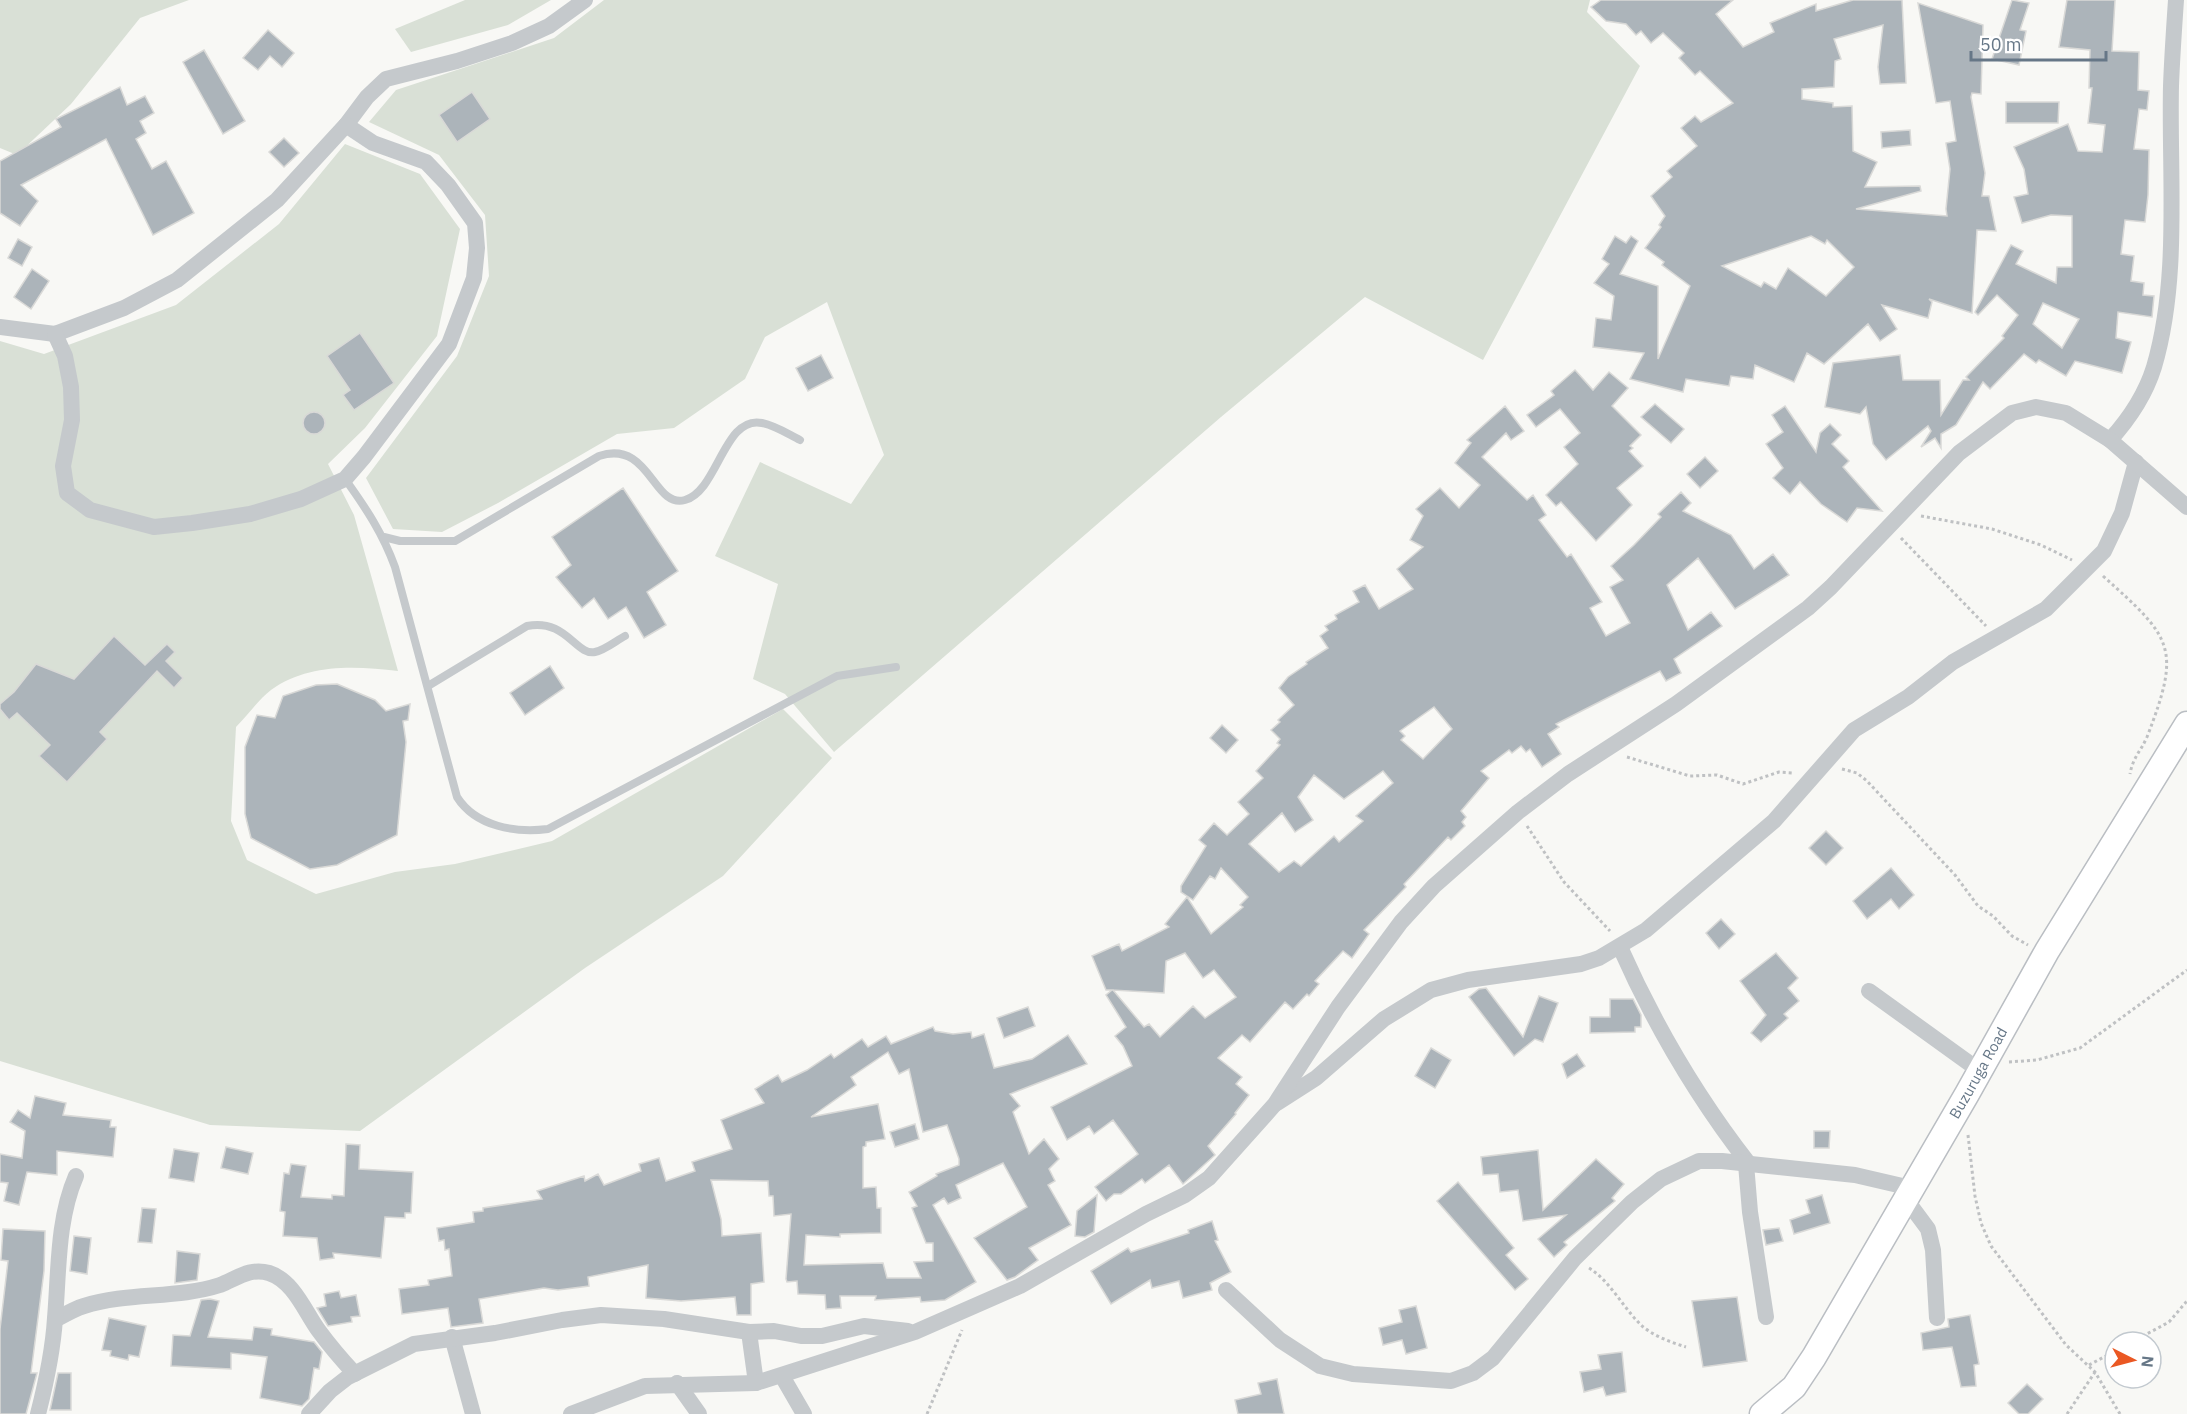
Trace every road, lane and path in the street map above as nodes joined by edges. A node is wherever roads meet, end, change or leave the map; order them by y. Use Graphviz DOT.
graph roads {
  1 [pos="585,0"];
  2 [pos="2176,0"];
  3 [pos="2179,85"];
  4 [pos="346,125"];
  5 [pos="0,327"];
  6 [pos="55,334"];
  7 [pos="800,440"];
  8 [pos="2110,440"];
  9 [pos="2136,462"];
  10 [pos="345,479"];
  11 [pos="2187,507"];
  12 [pos="1898,518"];
  13 [pos="384,537"];
  14 [pos="2091,564"];
  15 [pos="625,636"];
  16 [pos="1998,637"];
  17 [pos="896,667"];
  18 [pos="428,686"];
  19 [pos="2187,724"];
  20 [pos="1609,747"];
  21 [pos="1818,771"];
  22 [pos="2140,800"];
  23 [pos="1518,812"];
  24 [pos="1622,946"];
  25 [pos="2047,951"];
  26 [pos="2187,970"];
  27 [pos="1869,991"];
  28 [pos="1982,1068"];
  29 [pos="1275,1104"];
  30 [pos="1968,1130"];
  31 [pos="1748,1164"];
  32 [pos="76,1176"];
  33 [pos="1908,1193"];
  34 [pos="1575,1258"];
  35 [pos="1226,1290"];
  36 [pos="2187,1301"];
  37 [pos="971,1309"];
  38 [pos="1767,1317"];
  39 [pos="1937,1318"];
  40 [pos="55,1320"];
  41 [pos="2154,1330"];
  42 [pos="749,1332"];
  43 [pos="915,1332"];
  44 [pos="452,1337"];
  45 [pos="1686,1347"];
  46 [pos="2103,1358"];
  47 [pos="2090,1365"];
  48 [pos="2095,1372"];
  49 [pos="355,1374"];
  50 [pos="782,1376"];
  51 [pos="677,1383"];
  52 [pos="756,1383"];
  53 [pos="38,1414"];
  54 [pos="309,1414"];
  55 [pos="473,1414"];
  56 [pos="571,1414"];
  57 [pos="699,1414"];
  58 [pos="804,1414"];
  59 [pos="927,1414"];
  60 [pos="1762,1414"];
  61 [pos="2067,1414"];
  62 [pos="2120,1414"];
  1 -- 4 [label="street"];
  2 -- 3 [label="street"];
  3 -- 8 [label="street"];
  4 -- 6 [label="street"];
  4 -- 10 [label="street"];
  5 -- 6 [label="street"];
  6 -- 10 [label="street"];
  7 -- 13 [label="lane"];
  8 -- 9 [label="street"];
  8 -- 12 [label="street"];
  9 -- 11 [label="street"];
  9 -- 14 [label="street"];
  10 -- 13 [label="lane"];
  12 -- 14 [label="path"];
  12 -- 16 [label="path"];
  12 -- 20 [label="street"];
  13 -- 18 [label="lane"];
  14 -- 16 [label="street"];
  14 -- 22 [label="path"];
  15 -- 18 [label="lane"];
  16 -- 21 [label="street"];
  17 -- 18 [label="lane"];
  19 -- 22 [label="main road, Buzuruga Road"];
  20 -- 21 [label="path"];
  20 -- 23 [label="street"];
  21 -- 24 [label="street"];
  21 -- 25 [label="path"];
  22 -- 25 [label="main road, Buzuruga Road"];
  23 -- 24 [label="path"];
  23 -- 29 [label="street"];
  24 -- 29 [label="street"];
  24 -- 31 [label="street"];
  25 -- 28 [label="main road, Buzuruga Road"];
  26 -- 28 [label="path"];
  27 -- 28 [label="street"];
  28 -- 33 [label="main road, Buzuruga Road"];
  29 -- 37 [label="street"];
  30 -- 47 [label="path"];
  31 -- 33 [label="street"];
  31 -- 34 [label="street"];
  31 -- 38 [label="street"];
  32 -- 40 [label="street"];
  33 -- 39 [label="street"];
  33 -- 60 [label="main road, Buzuruga Road"];
  34 -- 35 [label="street"];
  34 -- 45 [label="path"];
  36 -- 41 [label="path"];
  37 -- 43 [label="street"];
  37 -- 59 [label="path"];
  40 -- 49 [label="street"];
  40 -- 53 [label="street"];
  42 -- 43 [label="street"];
  42 -- 44 [label="street"];
  42 -- 52 [label="street"];
  43 -- 50 [label="street"];
  44 -- 49 [label="street"];
  44 -- 55 [label="street"];
  46 -- 47 [label="path"];
  47 -- 48 [label="path"];
  48 -- 61 [label="path"];
  48 -- 62 [label="path"];
  49 -- 54 [label="street"];
  50 -- 52 [label="street"];
  50 -- 58 [label="street"];
  51 -- 52 [label="street"];
  51 -- 56 [label="street"];
  51 -- 57 [label="street"];
}
